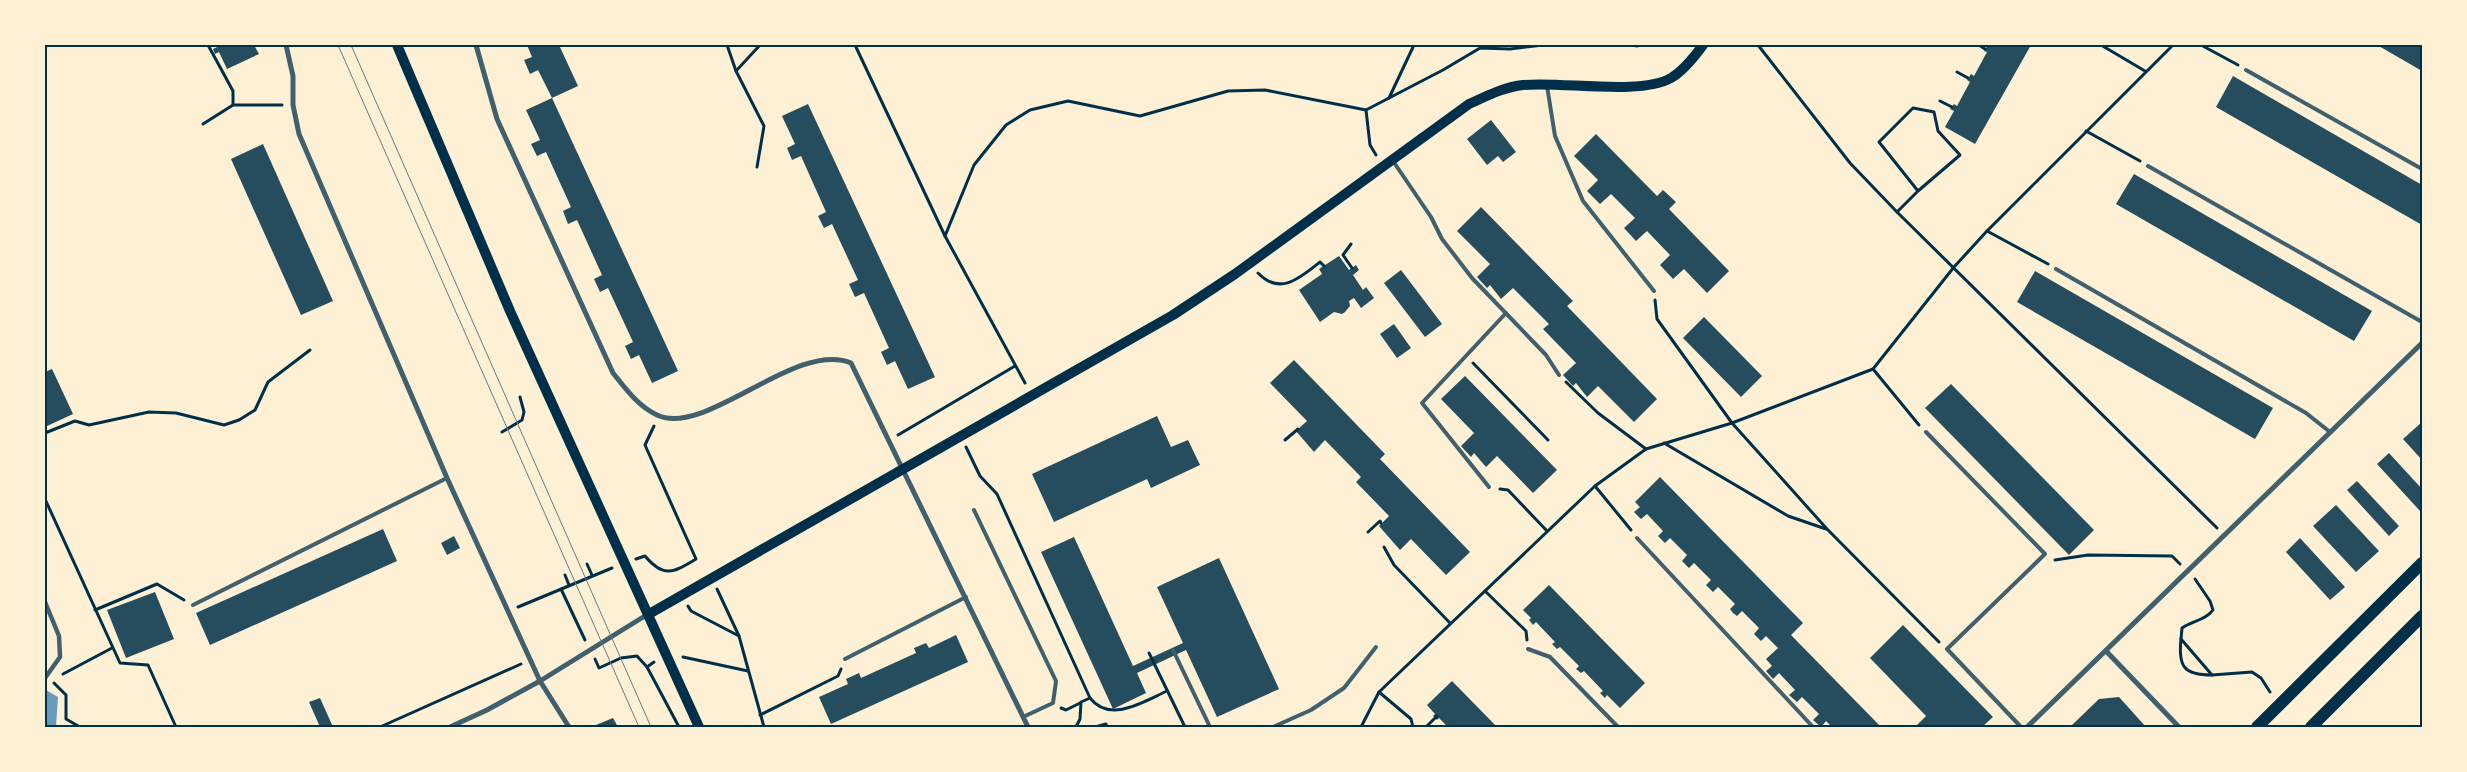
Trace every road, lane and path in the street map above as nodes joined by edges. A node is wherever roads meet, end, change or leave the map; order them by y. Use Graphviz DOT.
graph roads {
  1 [pos="208,45"];
  2 [pos="286,45"];
  3 [pos="396,45"];
  4 [pos="476,45"];
  5 [pos="727,45"];
  6 [pos="760,45"];
  7 [pos="855,45"];
  8 [pos="1414,45"];
  9 [pos="1543,45"];
  10 [pos="1632,45"];
  11 [pos="1703,45"];
  12 [pos="1758,45"];
  13 [pos="1979,45"];
  14 [pos="2101,45"];
  15 [pos="2172,45"];
  16 [pos="2201,45"];
  17 [pos="1637,46"];
  18 [pos="1985,49"];
  19 [pos="2246,70"];
  20 [pos="736,71"];
  21 [pos="2145,71"];
  22 [pos="1957,72"];
  23 [pos="1968,78"];
  24 [pos="1546,84"];
  25 [pos="1389,98"];
  26 [pos="1940,101"];
  27 [pos="233,105"];
  28 [pos="293,106"];
  29 [pos="1952,107"];
  30 [pos="1366,110"];
  31 [pos="203,124"];
  32 [pos="2086,131"];
  33 [pos="1393,160"];
  34 [pos="1383,166"];
  35 [pos="2148,166"];
  36 [pos="757,167"];
  37 [pos="2422,169"];
  38 [pos="1918,191"];
  39 [pos="1897,212"];
  40 [pos="1987,231"];
  41 [pos="945,236"];
  42 [pos="1351,244"];
  43 [pos="1252,262"];
  44 [pos="1324,266"];
  45 [pos="1954,267"];
  46 [pos="1352,268"];
  47 [pos="2056,269"];
  48 [pos="1654,291"];
  49 [pos="1506,313"];
  50 [pos="2422,322"];
  51 [pos="2422,343"];
  52 [pos="310,350"];
  53 [pos="1466,356"];
  54 [pos="1015,366"];
  55 [pos="1874,369"];
  56 [pos="1559,375"];
  57 [pos="520,397"];
  58 [pos="1032,397"];
  59 [pos="659,416"];
  60 [pos="1732,423"];
  61 [pos="1298,429"];
  62 [pos="502,432"];
  63 [pos="1926,432"];
  64 [pos="2330,432"];
  65 [pos="45,433"];
  66 [pos="961,437"];
  67 [pos="890,440"];
  68 [pos="1285,440"];
  69 [pos="1548,440"];
  70 [pos="1664,443"];
  71 [pos="1646,448"];
  72 [pos="904,468"];
  73 [pos="447,478"];
  74 [pos="1595,486"];
  75 [pos="1489,487"];
  76 [pos="45,499"];
  77 [pos="974,510"];
  78 [pos="1382,523"];
  79 [pos="1826,529"];
  80 [pos="1547,531"];
  81 [pos="1368,532"];
  82 [pos="2223,534"];
  83 [pos="1637,538"];
  84 [pos="1384,547"];
  85 [pos="2045,554"];
  86 [pos="626,562"];
  87 [pos="2422,563"];
  88 [pos="586,564"];
  89 [pos="2187,570"];
  90 [pos="565,575"];
  91 [pos="592,575"];
  92 [pos="712,578"];
  93 [pos="569,585"];
  94 [pos="1485,591"];
  95 [pos="683,595"];
  96 [pos="966,597"];
  97 [pos="45,602"];
  98 [pos="193,605"];
  99 [pos="95,610"];
  100 [pos="509,611"];
  101 [pos="649,614"];
  102 [pos="2422,616"];
  103 [pos="1450,623"];
  104 [pos="739,636"];
  105 [pos="2181,639"];
  106 [pos="1376,647"];
  107 [pos="112,648"];
  108 [pos="1528,649"];
  109 [pos="1947,649"];
  110 [pos="1173,650"];
  111 [pos="2106,651"];
  112 [pos="1149,653"];
  113 [pos="667,654"];
  114 [pos="530,659"];
  115 [pos="845,659"];
  116 [pos="647,667"];
  117 [pos="748,671"];
  118 [pos="2212,675"];
  119 [pos="45,678"];
  120 [pos="540,681"];
  121 [pos="1168,691"];
  122 [pos="1379,692"];
  123 [pos="2270,692"];
  124 [pos="1090,698"];
  125 [pos="1081,702"];
  126 [pos="1053,703"];
  127 [pos="760,715"];
  128 [pos="1437,716"];
  129 [pos="1023,717"];
  130 [pos="80,727"];
  131 [pos="176,727"];
  132 [pos="380,727"];
  133 [pos="450,727"];
  134 [pos="569,727"];
  135 [pos="679,727"];
  136 [pos="699,727"];
  137 [pos="764,727"];
  138 [pos="1028,727"];
  139 [pos="1076,727"];
  140 [pos="1095,727"];
  141 [pos="1108,727"];
  142 [pos="1185,727"];
  143 [pos="1210,727"];
  144 [pos="1273,727"];
  145 [pos="1361,727"];
  146 [pos="1413,727"];
  147 [pos="1426,727"];
  148 [pos="1618,727"];
  149 [pos="1813,727"];
  150 [pos="2021,727"];
  151 [pos="2027,727"];
  152 [pos="2179,727"];
  153 [pos="2257,727"];
  154 [pos="2311,727"];
  1 -- 27 [label="path"];
  2 -- 28 [label="street"];
  3 -- 86 [label="main road"];
  4 -- 59 [label="street"];
  5 -- 20 [label="path"];
  6 -- 20 [label="path"];
  7 -- 41 [label="path"];
  8 -- 25 [label="path"];
  9 -- 25 [label="path"];
  10 -- 17 [label="path"];
  11 -- 24 [label="main road"];
  12 -- 39 [label="path"];
  13 -- 18 [label="path"];
  14 -- 21 [label="path"];
  15 -- 21 [label="path"];
  16 -- 19 [label="path"];
  19 -- 37 [label="lane"];
  20 -- 36 [label="path"];
  21 -- 32 [label="path"];
  22 -- 23 [label="path"];
  24 -- 33 [label="main road"];
  24 -- 48 [label="lane"];
  25 -- 30 [label="path"];
  26 -- 29 [label="path"];
  27 -- 28 [label="path"];
  27 -- 31 [label="path"];
  28 -- 73 [label="street"];
  30 -- 34 [label="path"];
  30 -- 41 [label="path"];
  32 -- 35 [label="path"];
  32 -- 40 [label="path"];
  33 -- 34 [label="main road"];
  33 -- 49 [label="lane"];
  34 -- 43 [label="main road"];
  35 -- 50 [label="lane"];
  38 -- 38 [label="path"];
  38 -- 39 [label="path"];
  39 -- 45 [label="path"];
  40 -- 45 [label="path"];
  40 -- 47 [label="path"];
  41 -- 54 [label="path"];
  42 -- 46 [label="path"];
  43 -- 44 [label="path"];
  43 -- 58 [label="main road"];
  45 -- 55 [label="path"];
  45 -- 82 [label="path"];
  47 -- 64 [label="lane"];
  48 -- 60 [label="path"];
  49 -- 53 [label="lane"];
  49 -- 56 [label="lane"];
  51 -- 64 [label="street"];
  52 -- 65 [label="path"];
  53 -- 69 [label="path"];
  53 -- 75 [label="lane"];
  54 -- 58 [label="path"];
  54 -- 67 [label="path"];
  55 -- 60 [label="path"];
  55 -- 63 [label="path"];
  56 -- 71 [label="path"];
  57 -- 62 [label="path"];
  58 -- 66 [label="main road"];
  59 -- 67 [label="street"];
  59 -- 86 [label="path"];
  60 -- 70 [label="path"];
  60 -- 79 [label="path"];
  61 -- 68 [label="path"];
  63 -- 85 [label="lane"];
  64 -- 82 [label="street"];
  66 -- 72 [label="main road"];
  66 -- 124 [label="path"];
  67 -- 72 [label="street"];
  70 -- 71 [label="path"];
  70 -- 79 [label="path"];
  71 -- 74 [label="path"];
  72 -- 92 [label="main road"];
  72 -- 96 [label="street"];
  73 -- 98 [label="lane"];
  73 -- 100 [label="street"];
  74 -- 80 [label="path"];
  74 -- 83 [label="path"];
  75 -- 80 [label="path"];
  76 -- 99 [label="path"];
  77 -- 126 [label="lane"];
  78 -- 81 [label="path"];
  79 -- 109 [label="path"];
  80 -- 94 [label="path"];
  82 -- 89 [label="street"];
  83 -- 149 [label="lane"];
  84 -- 103 [label="path"];
  85 -- 89 [label="path"];
  85 -- 109 [label="lane"];
  86 -- 91 [label="path"];
  86 -- 101 [label="main road"];
  87 -- 153 [label="main road"];
  88 -- 91 [label="path"];
  89 -- 105 [label="path"];
  89 -- 111 [label="street"];
  90 -- 93 [label="path"];
  91 -- 93 [label="path"];
  92 -- 95 [label="main road"];
  92 -- 104 [label="path"];
  93 -- 100 [label="path"];
  94 -- 103 [label="path"];
  94 -- 108 [label="path"];
  95 -- 101 [label="main road"];
  95 -- 104 [label="path"];
  96 -- 115 [label="lane"];
  96 -- 129 [label="street"];
  97 -- 119 [label="street"];
  98 -- 99 [label="path"];
  99 -- 107 [label="path"];
  100 -- 114 [label="street"];
  101 -- 113 [label="main road"];
  101 -- 120 [label="street"];
  102 -- 154 [label="main road"];
  103 -- 122 [label="path"];
  104 -- 117 [label="path"];
  105 -- 118 [label="path"];
  105 -- 118 [label="path"];
  106 -- 144 [label="lane"];
  107 -- 130 [label="path"];
  107 -- 131 [label="path"];
  108 -- 148 [label="lane"];
  109 -- 150 [label="lane"];
  110 -- 143 [label="lane"];
  111 -- 151 [label="street"];
  111 -- 152 [label="street"];
  112 -- 121 [label="path"];
  113 -- 117 [label="path"];
  113 -- 136 [label="main road"];
  114 -- 120 [label="street"];
  114 -- 132 [label="path"];
  115 -- 127 [label="path"];
  116 -- 135 [label="path"];
  117 -- 127 [label="path"];
  118 -- 123 [label="path"];
  120 -- 133 [label="street"];
  120 -- 134 [label="street"];
  121 -- 124 [label="path"];
  121 -- 142 [label="path"];
  122 -- 145 [label="path"];
  122 -- 146 [label="path"];
  124 -- 125 [label="path"];
  125 -- 126 [label="path"];
  125 -- 139 [label="path"];
  126 -- 129 [label="lane"];
  127 -- 137 [label="path"];
  128 -- 147 [label="path"];
  129 -- 138 [label="street"];
  140 -- 141 [label="path"];
}
